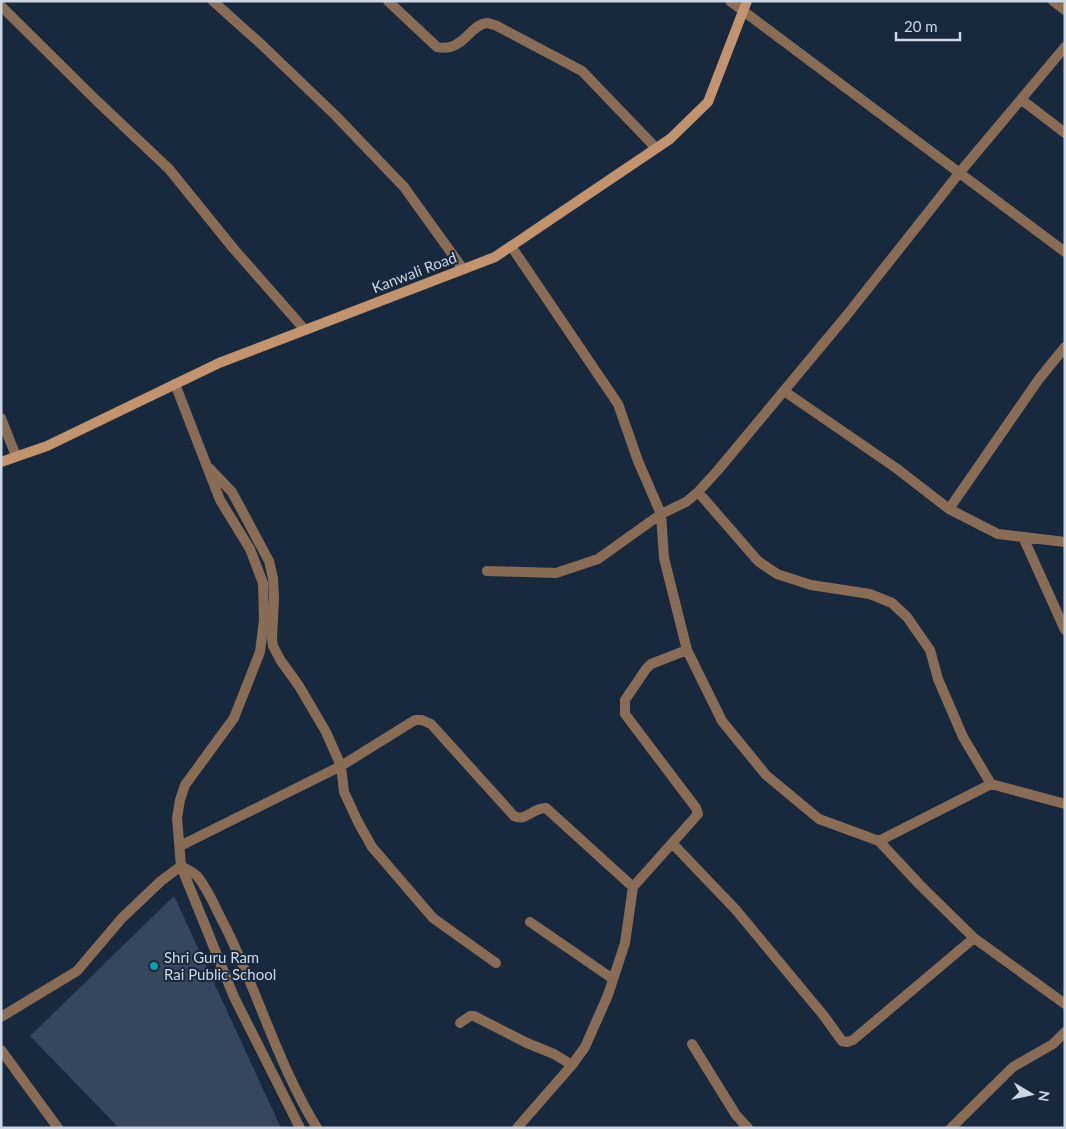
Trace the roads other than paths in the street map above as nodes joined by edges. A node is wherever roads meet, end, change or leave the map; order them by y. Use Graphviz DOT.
graph roads {
  1 [pos="213,1"];
  2 [pos="388,1"];
  3 [pos="730,1"];
  4 [pos="1053,1"];
  5 [pos="1,6"];
  6 [pos="745,6"];
  7 [pos="1065,10"];
  8 [pos="1065,47"];
  9 [pos="1022,100"];
  10 [pos="1065,134"];
  11 [pos="656,148"];
  12 [pos="960,172"];
  13 [pos="510,246"];
  14 [pos="1065,252"];
  15 [pos="463,269"];
  16 [pos="304,330"];
  17 [pos="1065,347"];
  18 [pos="175,384"];
  19 [pos="784,391"];
  20 [pos="1,418"];
  21 [pos="16,456"];
  22 [pos="1,462"];
  23 [pos="206,466"];
  24 [pos="698,492"];
  25 [pos="949,509"];
  26 [pos="661,514"];
  27 [pos="1023,537"];
  28 [pos="1065,542"];
  29 [pos="487,571"];
  30 [pos="1065,630"];
  31 [pos="687,650"];
  32 [pos="341,766"];
  33 [pos="991,784"];
  34 [pos="1065,804"];
  35 [pos="879,840"];
  36 [pos="672,843"];
  37 [pos="180,846"];
  38 [pos="181,866"];
  39 [pos="633,887"];
  40 [pos="530,922"];
  41 [pos="974,938"];
  42 [pos="496,963"];
  43 [pos="613,979"];
  44 [pos="1065,1004"];
  45 [pos="1,1017"];
  46 [pos="460,1023"];
  47 [pos="1065,1032"];
  48 [pos="692,1044"];
  49 [pos="1,1050"];
  50 [pos="572,1065"];
  51 [pos="58,1128"];
  52 [pos="300,1128"];
  53 [pos="317,1128"];
  54 [pos="517,1128"];
  55 [pos="748,1128"];
  56 [pos="951,1128"];
  1 -- 15 [label="street"];
  2 -- 11 [label="street"];
  3 -- 6 [label="street"];
  4 -- 7 [label="street"];
  5 -- 16 [label="street"];
  6 -- 11 [label="street, Kanwali Road"];
  6 -- 12 [label="street"];
  8 -- 9 [label="street"];
  9 -- 10 [label="street"];
  9 -- 12 [label="street"];
  11 -- 13 [label="street, Kanwali Road"];
  12 -- 14 [label="street"];
  12 -- 19 [label="street"];
  13 -- 15 [label="street, Kanwali Road"];
  13 -- 26 [label="street"];
  15 -- 16 [label="street, Kanwali Road"];
  16 -- 18 [label="street, Kanwali Road"];
  17 -- 25 [label="street"];
  18 -- 21 [label="street, Kanwali Road"];
  18 -- 23 [label="street"];
  19 -- 24 [label="street"];
  19 -- 25 [label="street"];
  20 -- 21 [label="street"];
  21 -- 22 [label="street, Kanwali Road"];
  23 -- 32 [label="street"];
  23 -- 37 [label="street"];
  24 -- 26 [label="street"];
  24 -- 33 [label="street"];
  25 -- 27 [label="street"];
  26 -- 29 [label="street"];
  26 -- 31 [label="street"];
  27 -- 28 [label="street"];
  27 -- 30 [label="street"];
  31 -- 35 [label="street"];
  31 -- 36 [label="street"];
  32 -- 37 [label="street"];
  32 -- 39 [label="street"];
  32 -- 42 [label="street"];
  33 -- 34 [label="street"];
  33 -- 35 [label="street"];
  35 -- 41 [label="street"];
  36 -- 39 [label="street"];
  36 -- 41 [label="street"];
  37 -- 38 [label="street"];
  38 -- 45 [label="street"];
  38 -- 52 [label="street"];
  38 -- 53 [label="street"];
  39 -- 43 [label="street"];
  40 -- 43 [label="street"];
  41 -- 44 [label="street"];
  43 -- 50 [label="street"];
  46 -- 50 [label="street"];
  47 -- 56 [label="street"];
  48 -- 55 [label="street"];
  49 -- 51 [label="street"];
  50 -- 54 [label="street"];
}
